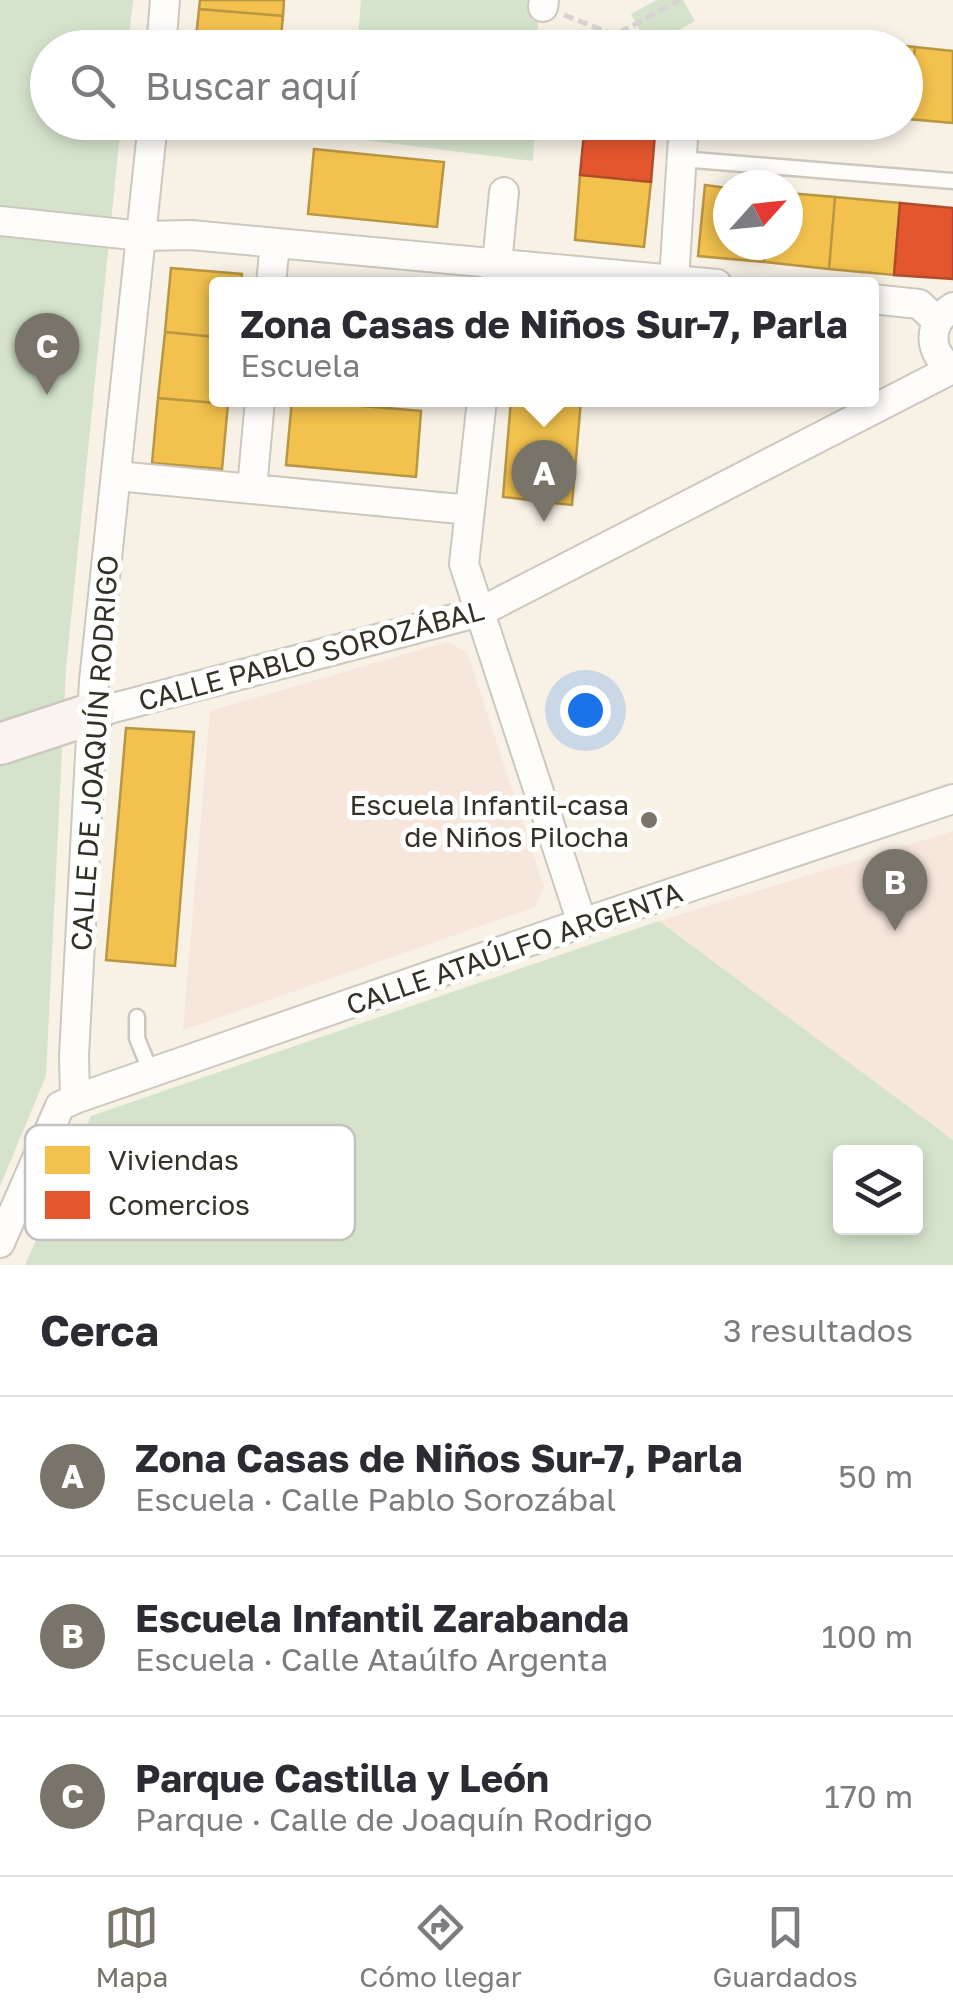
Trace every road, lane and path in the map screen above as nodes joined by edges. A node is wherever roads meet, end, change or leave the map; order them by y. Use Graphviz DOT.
graph roads {
  1 [pos="165,0"];
  2 [pos="680,0"];
  3 [pos="543,4"];
  4 [pos="162,30"];
  5 [pos="603,30"];
  6 [pos="623,30"];
  7 [pos="151,140"];
  8 [pos="683,140"];
  9 [pos="681,159"];
  10 [pos="953,182"];
  11 [pos="504,192"];
  12 [pos="0,221"];
  13 [pos="142,236"];
  14 [pos="274,243"];
  15 [pos="496,274"];
  16 [pos="272,277"];
  17 [pos="585,277"];
  18 [pos="674,277"];
  19 [pos="879,300"];
  20 [pos="945,314"];
  21 [pos="952,370"];
  22 [pos="259,407"];
  23 [pos="481,407"];
  24 [pos="117,476"];
  25 [pos="252,489"];
  26 [pos="470,510"];
  27 [pos="480,612"];
  28 [pos="94,713"];
  29 [pos="0,744"];
  30 [pos="953,800"];
  31 [pos="582,923"];
  32 [pos="138,1017"];
  33 [pos="151,1073"];
  34 [pos="76,1099"];
  35 [pos="52,1125"];
  36 [pos="25,1186"];
  37 [pos="0,1243"];
  1 -- 4 [label="street"];
  2 -- 6 [label="path"];
  3 -- 5 [label="path"];
  7 -- 13 [label="street, CALLE DE JOAQUÍN RODRIGO"];
  8 -- 9 [label="street"];
  9 -- 10 [label="lane"];
  9 -- 18 [label="street"];
  11 -- 15 [label="street"];
  12 -- 13 [label="street"];
  13 -- 14 [label="street"];
  13 -- 24 [label="street, CALLE DE JOAQUÍN RODRIGO"];
  14 -- 15 [label="street"];
  14 -- 16 [label="street"];
  15 -- 17 [label="street"];
  19 -- 20 [label="street"];
  20 -- 21 [label="street"];
  21 -- 27 [label="street, CALLE PABLO SOROZÁBAL"];
  22 -- 25 [label="street"];
  23 -- 26 [label="street"];
  24 -- 25 [label="street"];
  24 -- 28 [label="street, CALLE DE JOAQUÍN RODRIGO"];
  25 -- 26 [label="street"];
  26 -- 27 [label="street"];
  27 -- 28 [label="street, CALLE PABLO SOROZÁBAL"];
  27 -- 31 [label="street"];
  28 -- 29 [label="street"];
  28 -- 34 [label="street, CALLE DE JOAQUÍN RODRIGO"];
  30 -- 31 [label="street, CALLE ATAÚLFO ARGENTA"];
  31 -- 33 [label="street, CALLE ATAÚLFO ARGENTA"];
  32 -- 33 [label="lane"];
  33 -- 34 [label="street, CALLE ATAÚLFO ARGENTA"];
  34 -- 35 [label="street"];
  36 -- 37 [label="street"];
}
